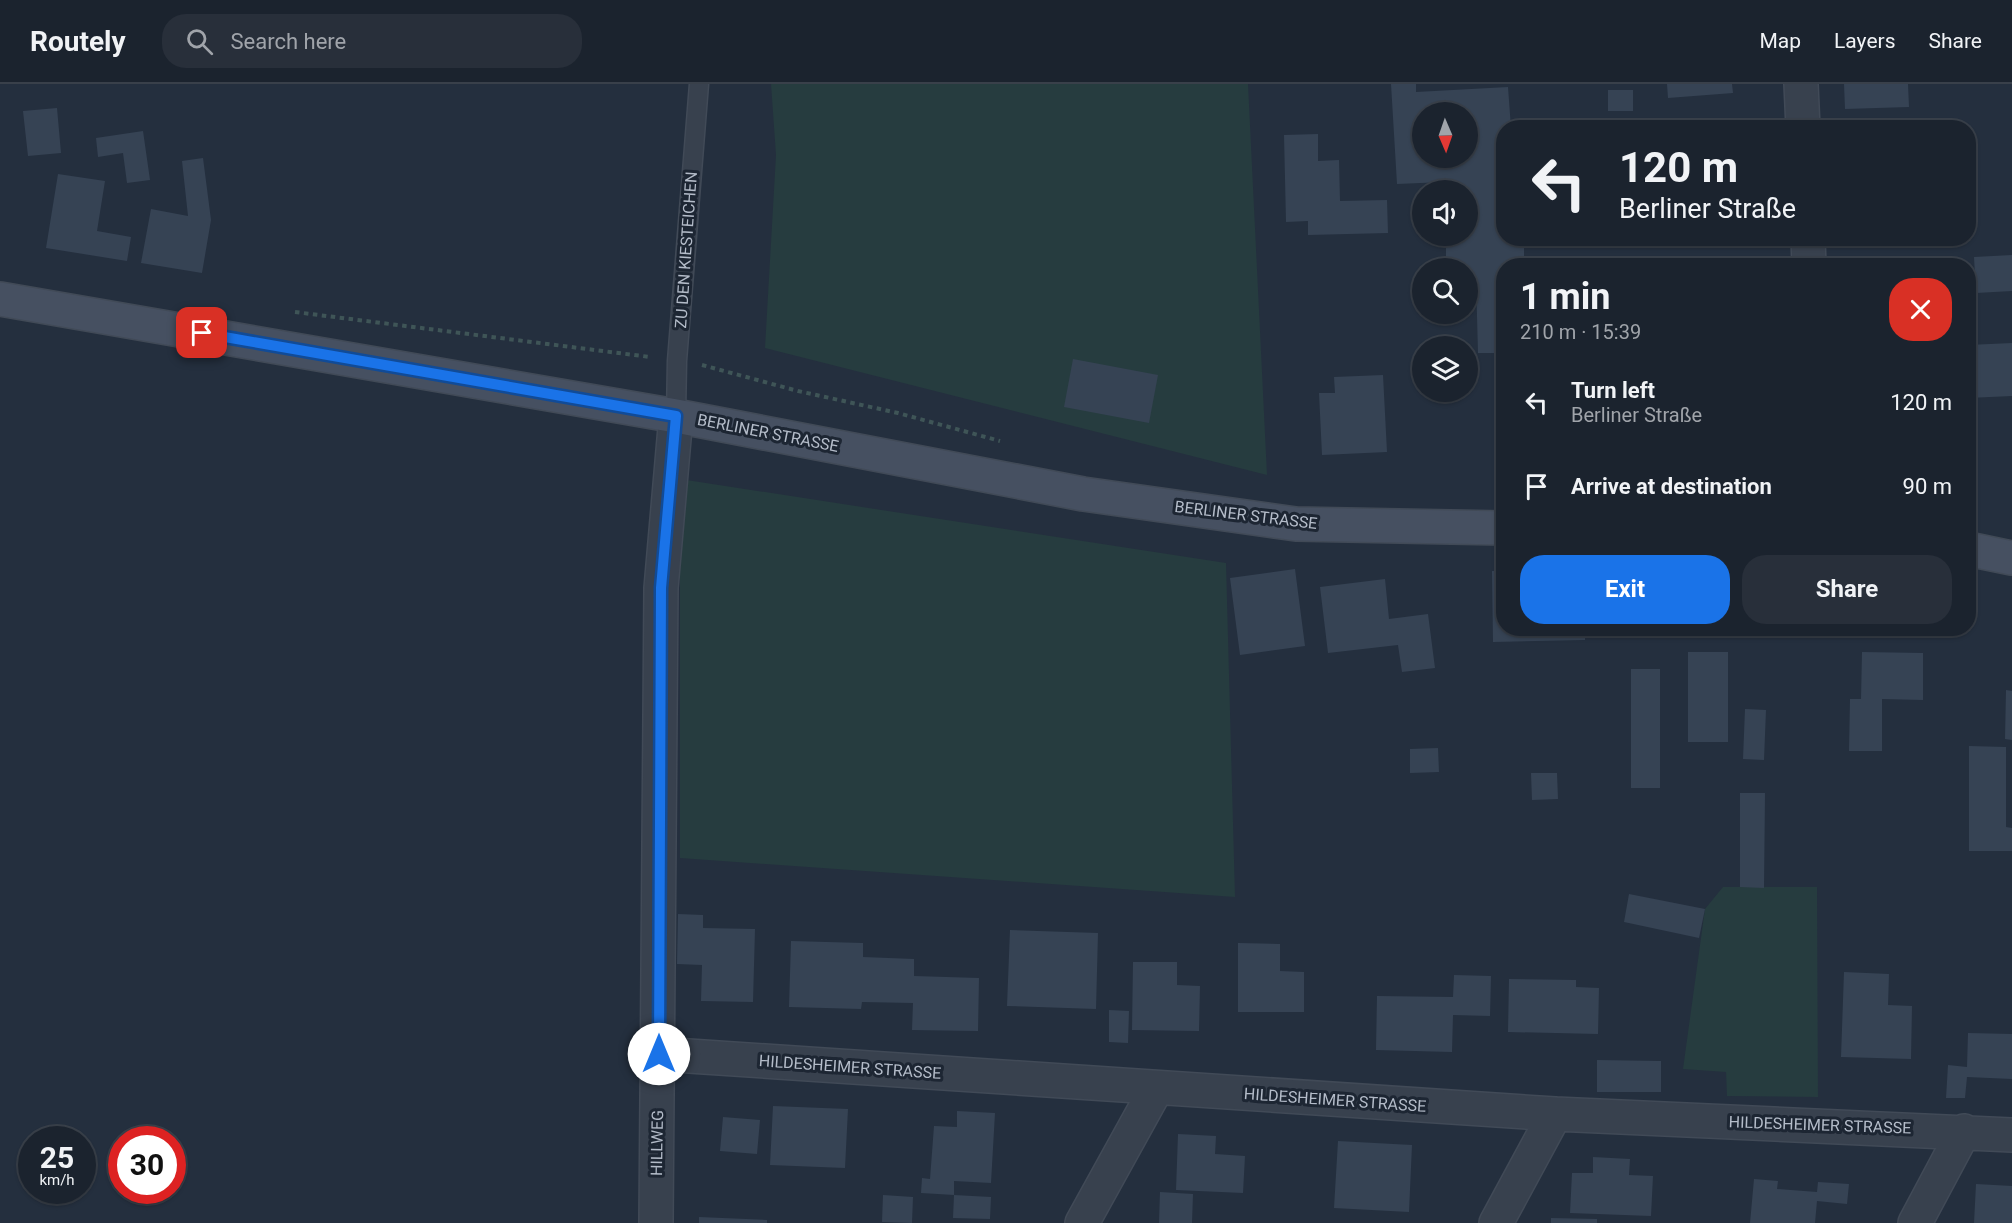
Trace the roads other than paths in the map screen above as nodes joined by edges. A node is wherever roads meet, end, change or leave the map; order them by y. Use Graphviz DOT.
graph roads {
  1 [pos="699,84"];
  2 [pos="1801,84"];
  3 [pos="1803,120"];
  4 [pos="0,299"];
  5 [pos="676,416"];
  6 [pos="1496,528"];
  7 [pos="1976,551"];
  8 [pos="2012,558"];
  9 [pos="659,1054"];
  10 [pos="1156,1089"];
  11 [pos="1555,1114"];
  12 [pos="1964,1131"];
  13 [pos="2012,1135"];
  14 [pos="656,1223"];
  15 [pos="1082,1223"];
  16 [pos="1497,1223"];
  17 [pos="1916,1223"];
  1 -- 5 [label="lane, ZU DEN KIESTEICHEN"];
  2 -- 3 [label="street"];
  4 -- 5 [label="main road, BERLINER STRASSE"];
  5 -- 6 [label="main road, BERLINER STRASSE"];
  5 -- 9 [label="street, HILLWEG"];
  7 -- 8 [label="main road"];
  9 -- 10 [label="street, HILDESHEIMER STRASSE"];
  9 -- 14 [label="street, HILLWEG"];
  10 -- 11 [label="street, HILDESHEIMER STRASSE"];
  10 -- 15 [label="street"];
  11 -- 12 [label="street, HILDESHEIMER STRASSE"];
  11 -- 16 [label="street"];
  12 -- 13 [label="street, HILDESHEIMER STRASSE"];
  12 -- 17 [label="street"];
}
